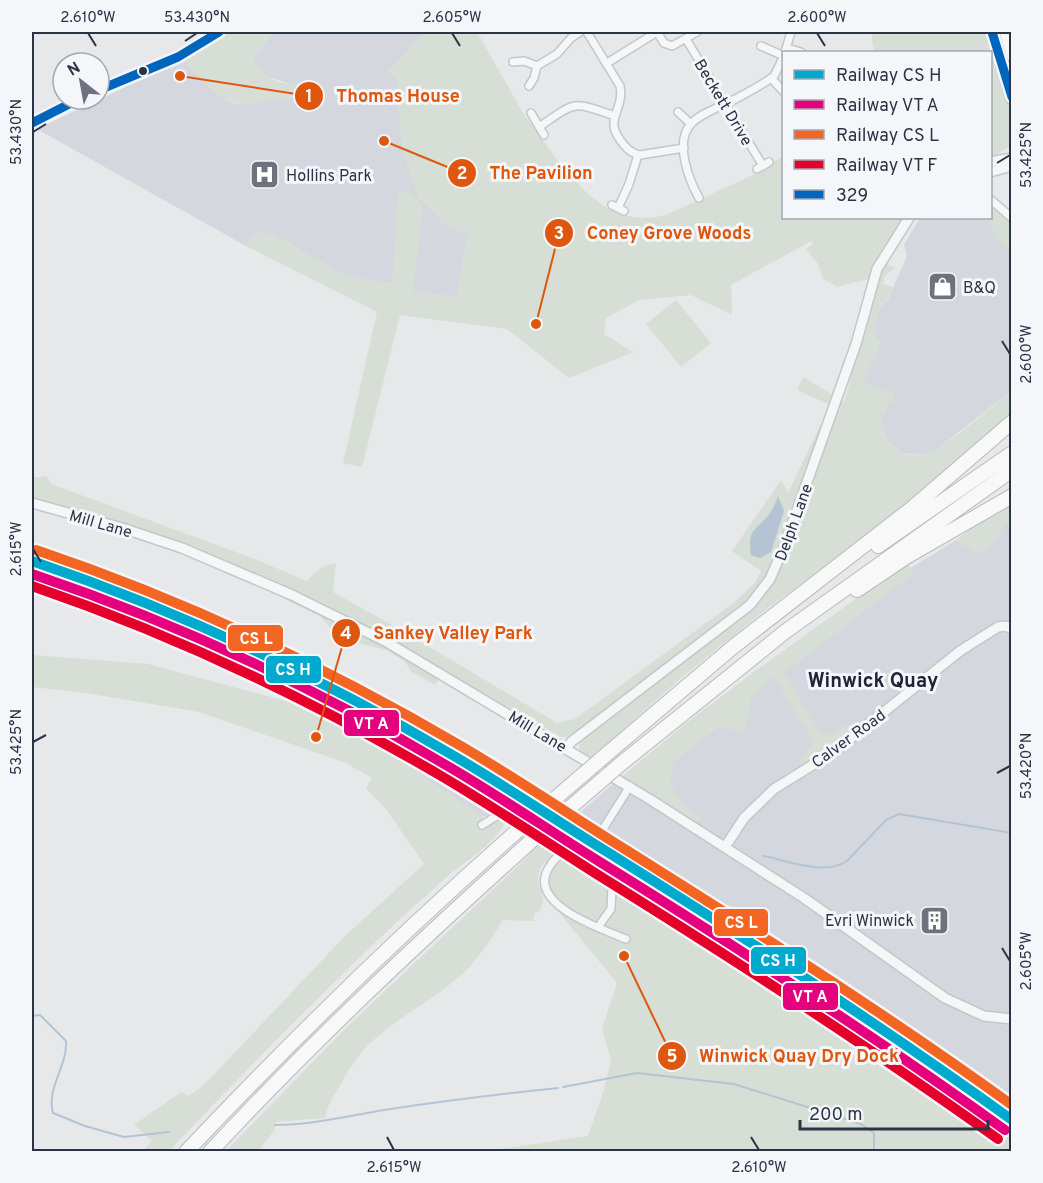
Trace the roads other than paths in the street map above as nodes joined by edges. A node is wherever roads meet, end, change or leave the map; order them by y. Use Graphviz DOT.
graph roads {
  1 [pos="219,32"];
  2 [pos="580,32"];
  3 [pos="587,32"];
  4 [pos="657,32"];
  5 [pos="697,32"];
  6 [pos="791,32"];
  7 [pos="992,32"];
  8 [pos="1005,32"];
  9 [pos="686,39"];
  10 [pos="760,46"];
  11 [pos="786,51"];
  12 [pos="782,52"];
  13 [pos="1011,56"];
  14 [pos="782,58"];
  15 [pos="513,62"];
  16 [pos="607,63"];
  17 [pos="537,66"];
  18 [pos="771,78"];
  19 [pos="111,85"];
  20 [pos="529,86"];
  21 [pos="782,91"];
  22 [pos="1011,99"];
  23 [pos="726,104"];
  24 [pos="56,111"];
  25 [pos="678,112"];
  26 [pos="531,113"];
  27 [pos="615,116"];
  28 [pos="32,123"];
  29 [pos="691,124"];
  30 [pos="539,126"];
  31 [pos="544,135"];
  32 [pos="684,148"];
  33 [pos="1011,153"];
  34 [pos="638,155"];
  35 [pos="1011,158"];
  36 [pos="1004,165"];
  37 [pos="763,166"];
  38 [pos="699,198"];
  39 [pos="992,201"];
  40 [pos="618,208"];
  41 [pos="908,219"];
  42 [pos="1011,219"];
  43 [pos="1011,423"];
  44 [pos="1011,453"];
  45 [pos="1011,470"];
  46 [pos="1011,496"];
  47 [pos="32,503"];
  48 [pos="1011,629"];
  49 [pos="665,706"];
  50 [pos="679,717"];
  51 [pos="567,748"];
  52 [pos="630,786"];
  53 [pos="482,825"];
  54 [pos="726,847"];
  55 [pos="559,855"];
  56 [pos="612,888"];
  57 [pos="598,927"];
  58 [pos="626,939"];
  59 [pos="1011,1019"];
  60 [pos="186,1152"];
  61 [pos="210,1152"];
  1 -- 19 [label="street"];
  2 -- 17 [label="street"];
  3 -- 16 [label="street"];
  4 -- 9 [label="street"];
  4 -- 16 [label="street"];
  5 -- 9 [label="street"];
  6 -- 11 [label="street"];
  7 -- 22 [label="main road"];
  8 -- 13 [label="main road"];
  9 -- 23 [label="street, Beckett Drive"];
  10 -- 12 [label="street"];
  14 -- 18 [label="street"];
  15 -- 17 [label="street"];
  16 -- 27 [label="street"];
  17 -- 20 [label="street"];
  18 -- 21 [label="street"];
  18 -- 23 [label="street"];
  23 -- 29 [label="street"];
  23 -- 37 [label="street, Beckett Drive"];
  24 -- 28 [label="street"];
  25 -- 29 [label="street"];
  26 -- 30 [label="street"];
  27 -- 30 [label="street"];
  27 -- 34 [label="street"];
  29 -- 32 [label="street"];
  30 -- 31 [label="street"];
  32 -- 34 [label="street"];
  32 -- 38 [label="street"];
  33 -- 36 [label="street"];
  34 -- 40 [label="street"];
  35 -- 36 [label="street"];
  39 -- 42 [label="street"];
  41 -- 51 [label="street, Delph Lane"];
  43 -- 49 [label="highway"];
  44 -- 49 [label="highway"];
  45 -- 50 [label="highway"];
  46 -- 50 [label="highway"];
  47 -- 51 [label="street, Mill Lane"];
  48 -- 54 [label="street, Calver Road"];
  49 -- 60 [label="highway, bridge"];
  50 -- 61 [label="highway, bridge"];
  51 -- 52 [label="street, Mill Lane"];
  52 -- 54 [label="street, Mill Lane"];
  52 -- 55 [label="street"];
  53 -- 55 [label="street"];
  54 -- 59 [label="street, Mill Lane"];
  55 -- 57 [label="street"];
  56 -- 57 [label="street"];
  57 -- 58 [label="street"];
}
